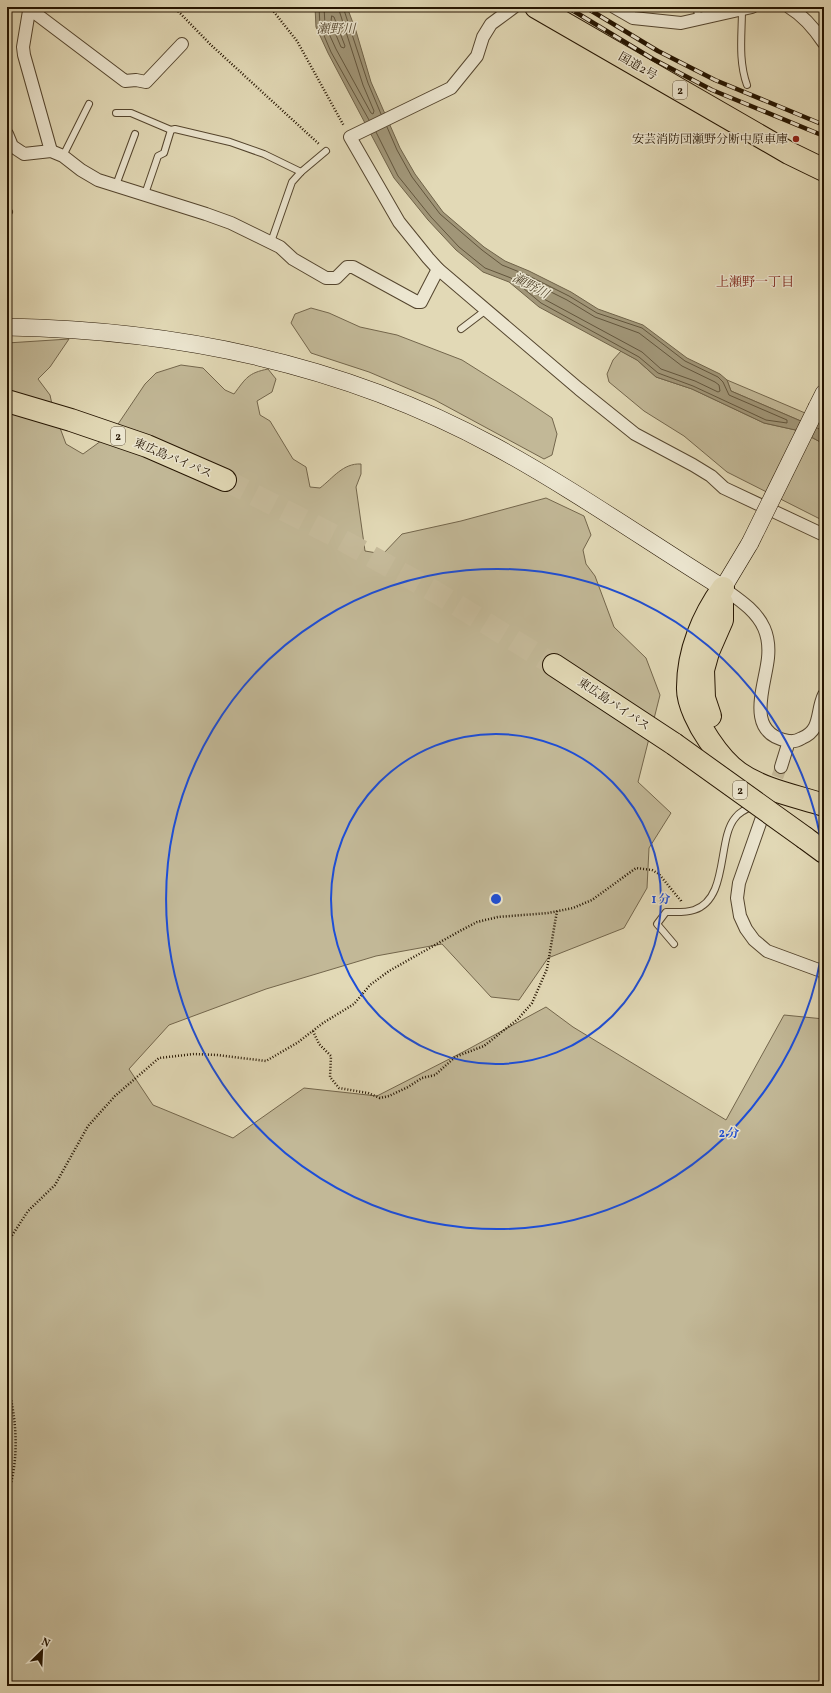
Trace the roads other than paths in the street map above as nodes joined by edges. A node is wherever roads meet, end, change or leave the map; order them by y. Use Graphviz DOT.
graph roads {
  1 [pos="514,7"];
  2 [pos="536,7"];
  3 [pos="614,7"];
  4 [pos="788,7"];
  5 [pos="741,8"];
  6 [pos="697,13"];
  7 [pos="824,43"];
  8 [pos="182,44"];
  9 [pos="747,85"];
  10 [pos="89,104"];
  11 [pos="116,113"];
  12 [pos="171,130"];
  13 [pos="7,134"];
  14 [pos="135,134"];
  15 [pos="51,151"];
  16 [pos="326,151"];
  17 [pos="63,156"];
  18 [pos="824,170"];
  19 [pos="301,172"];
  20 [pos="116,185"];
  21 [pos="146,194"];
  22 [pos="272,242"];
  23 [pos="438,269"];
  24 [pos="486,310"];
  25 [pos="7,327"];
  26 [pos="461,329"];
  27 [pos="821,400"];
  28 [pos="7,401"];
  29 [pos="225,480"];
  30 [pos="824,535"];
  31 [pos="723,588"];
  32 [pos="554,665"];
  33 [pos="824,695"];
  34 [pos="789,741"];
  35 [pos="781,767"];
  36 [pos="824,794"];
  37 [pos="769,797"];
  38 [pos="824,805"];
  39 [pos="824,852"];
  40 [pos="674,944"];
  41 [pos="824,972"];
  1 -- 23 [label="street"];
  2 -- 18 [label="highway, 国道2号 / 2"];
  3 -- 6 [label="street"];
  4 -- 7 [label="street"];
  5 -- 6 [label="street"];
  5 -- 9 [label="lane"];
  8 -- 15 [label="street"];
  10 -- 17 [label="lane"];
  11 -- 12 [label="lane"];
  12 -- 19 [label="lane"];
  12 -- 21 [label="lane"];
  13 -- 15 [label="street"];
  14 -- 20 [label="lane"];
  15 -- 17 [label="street"];
  16 -- 19 [label="lane"];
  17 -- 20 [label="street"];
  19 -- 22 [label="lane"];
  20 -- 21 [label="street"];
  21 -- 22 [label="street"];
  22 -- 23 [label="street"];
  23 -- 24 [label="street"];
  24 -- 26 [label="lane"];
  24 -- 30 [label="street"];
  25 -- 31 [label="street"];
  27 -- 31 [label="street, bridge"];
  28 -- 29 [label="highway, 東広島バイパス / 2"];
  31 -- 34 [label="street"];
  31 -- 36 [label="highway"];
  31 -- 38 [label="highway"];
  32 -- 39 [label="highway, 東広島バイパス / 2, bridge"];
  33 -- 34 [label="street"];
  34 -- 35 [label="street"];
  37 -- 40 [label="lane"];
  37 -- 41 [label="street"];
}
